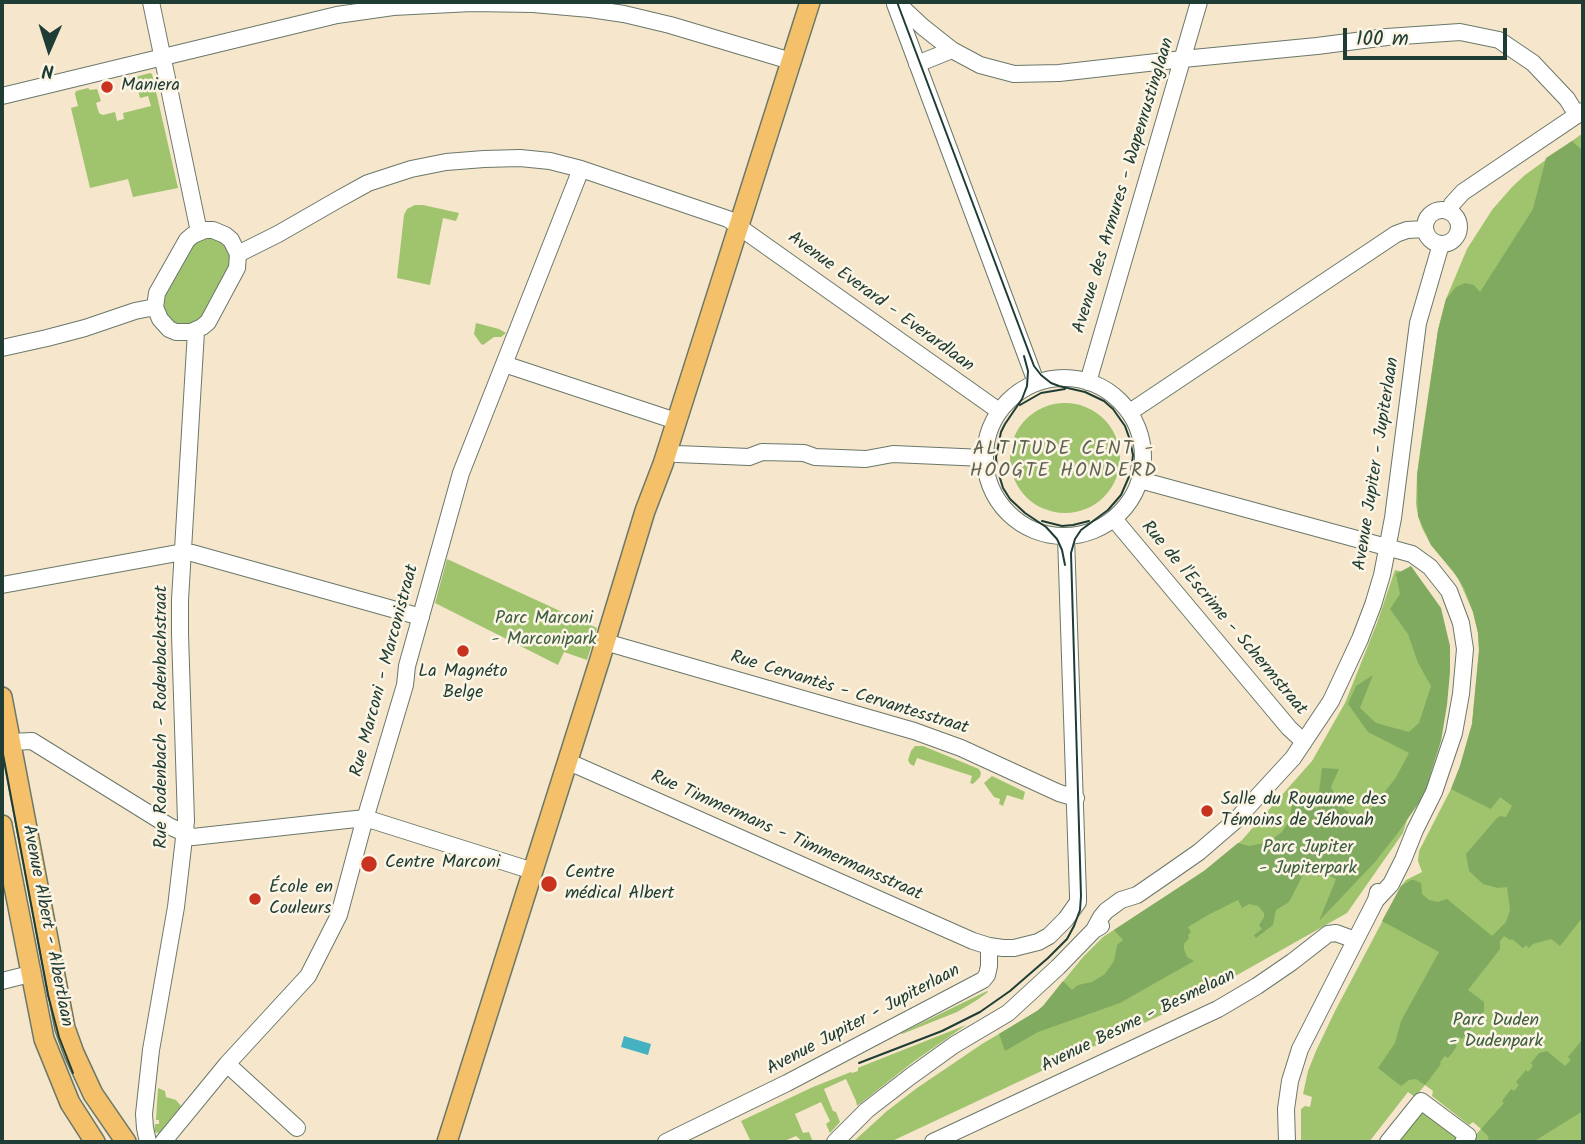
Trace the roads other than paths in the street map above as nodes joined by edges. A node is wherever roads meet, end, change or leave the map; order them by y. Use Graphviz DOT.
graph roads {
  1 [pos="151,2"];
  2 [pos="810,2"];
  3 [pos="895,2"];
  4 [pos="1199,2"];
  5 [pos="952,51"];
  6 [pos="162,58"];
  7 [pos="1182,59"];
  8 [pos="790,61"];
  9 [pos="917,64"];
  10 [pos="2,96"];
  11 [pos="1580,113"];
  12 [pos="581,169"];
  13 [pos="1450,212"];
  14 [pos="739,226"];
  15 [pos="1425,229"];
  16 [pos="199,232"];
  17 [pos="1441,244"];
  18 [pos="238,254"];
  19 [pos="155,307"];
  20 [pos="196,331"];
  21 [pos="2,348"];
  22 [pos="504,364"];
  23 [pos="1036,382"];
  24 [pos="1088,382"];
  25 [pos="999,411"];
  26 [pos="1130,412"];
  27 [pos="676,421"];
  28 [pos="667,451"];
  29 [pos="984,458"];
  30 [pos="1140,480"];
  31 [pos="1114,519"];
  32 [pos="1066,537"];
  33 [pos="1388,547"];
  34 [pos="183,552"];
  35 [pos="2,585"];
  36 [pos="421,617"];
  37 [pos="605,642"];
  38 [pos="2,697"];
  39 [pos="10,742"];
  40 [pos="1304,743"];
  41 [pos="567,763"];
  42 [pos="1076,798"];
  43 [pos="365,818"];
  44 [pos="2,825"];
  45 [pos="185,835"];
  46 [pos="533,872"];
  47 [pos="1355,940"];
  48 [pos="989,946"];
  49 [pos="30,974"];
  50 [pos="2,981"];
  51 [pos="227,1064"];
  52 [pos="297,1128"];
  53 [pos="95,1142"];
  54 [pos="126,1142"];
  55 [pos="148,1142"];
  56 [pos="163,1142"];
  57 [pos="447,1142"];
  58 [pos="666,1142"];
  59 [pos="835,1142"];
  60 [pos="933,1142"];
  61 [pos="1287,1142"];
  62 [pos="1388,1142"];
  63 [pos="1463,1142"];
  1 -- 6 [label="street"];
  2 -- 8 [label="main road"];
  3 -- 5 [label="street"];
  3 -- 9 [label="street"];
  4 -- 7 [label="street, Avenue des Armures - Wapenrustinglaan"];
  5 -- 7 [label="street"];
  5 -- 9 [label="street"];
  6 -- 8 [label="street"];
  6 -- 10 [label="street"];
  6 -- 16 [label="street"];
  7 -- 11 [label="street"];
  7 -- 24 [label="street, Avenue des Armures - Wapenrustinglaan"];
  8 -- 14 [label="main road"];
  9 -- 23 [label="street"];
  11 -- 13 [label="street"];
  12 -- 14 [label="street, Avenue Everard - Everardlaan"];
  12 -- 18 [label="street, Avenue Everard - Everardlaan"];
  12 -- 22 [label="street, Rue Marconi - Marconistraat"];
  13 -- 15 [label="street"];
  13 -- 17 [label="street"];
  14 -- 25 [label="street, Avenue Everard - Everardlaan"];
  14 -- 27 [label="main road"];
  15 -- 17 [label="street"];
  15 -- 26 [label="street"];
  16 -- 18 [label="street"];
  16 -- 19 [label="street"];
  17 -- 33 [label="street, Avenue Jupiter - Jupiterlaan"];
  18 -- 20 [label="street"];
  19 -- 20 [label="street"];
  19 -- 21 [label="street"];
  20 -- 34 [label="street, Rue Rodenbach - Rodenbachstraat"];
  22 -- 27 [label="street"];
  22 -- 36 [label="street, Rue Marconi - Marconistraat"];
  23 -- 24 [label="street"];
  23 -- 25 [label="street"];
  24 -- 26 [label="street"];
  25 -- 29 [label="street"];
  26 -- 30 [label="street"];
  27 -- 28 [label="main road"];
  28 -- 29 [label="street"];
  28 -- 37 [label="main road"];
  29 -- 32 [label="street"];
  30 -- 31 [label="street"];
  30 -- 33 [label="street"];
  31 -- 32 [label="street"];
  31 -- 40 [label="street, Rue de l'Escrime - Schermstraat"];
  32 -- 42 [label="street"];
  33 -- 40 [label="street, Avenue Jupiter - Jupiterlaan"];
  33 -- 47 [label="street"];
  34 -- 35 [label="street"];
  34 -- 36 [label="street"];
  34 -- 45 [label="street, Rue Rodenbach - Rodenbachstraat"];
  36 -- 43 [label="street, Rue Marconi - Marconistraat"];
  37 -- 41 [label="main road"];
  37 -- 42 [label="street, Rue Cervantès - Cervantesstraat"];
  38 -- 39 [label="main road, Avenue Albert - Albertlaan"];
  39 -- 45 [label="street"];
  39 -- 54 [label="main road, Avenue Albert - Albertlaan"];
  40 -- 59 [label="street, Avenue Jupiter - Jupiterlaan"];
  41 -- 46 [label="main road"];
  41 -- 48 [label="street, Rue Timmermans - Timmermansstraat"];
  42 -- 48 [label="street"];
  43 -- 45 [label="street"];
  43 -- 46 [label="street"];
  43 -- 51 [label="street, Rue Marconi - Marconistraat"];
  44 -- 49 [label="main road, Avenue Albert - Albertlaan"];
  45 -- 55 [label="street, Rue Rodenbach - Rodenbachstraat"];
  46 -- 57 [label="main road"];
  47 -- 60 [label="street, Avenue Besme - Besmelaan"];
  47 -- 61 [label="street"];
  48 -- 58 [label="street, Avenue Jupiter - Jupiterlaan"];
  49 -- 50 [label="street"];
  49 -- 53 [label="main road, Avenue Albert - Albertlaan"];
  51 -- 52 [label="street"];
  51 -- 56 [label="street, Rue Marconi - Marconistraat"];
  62 -- 63 [label="street"];
}
